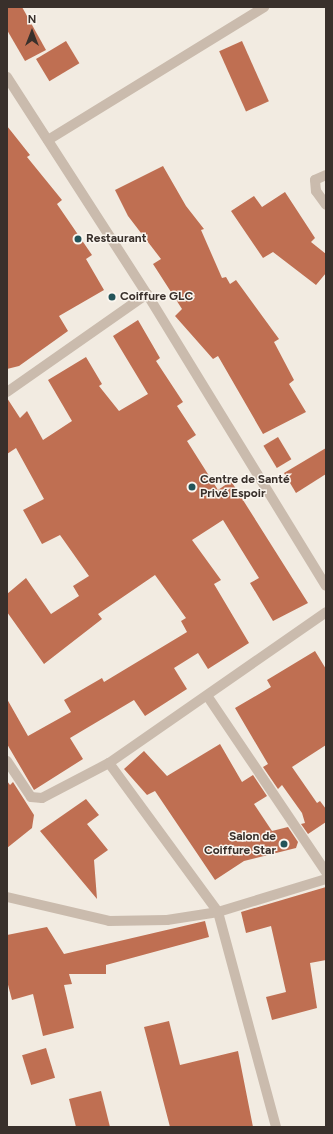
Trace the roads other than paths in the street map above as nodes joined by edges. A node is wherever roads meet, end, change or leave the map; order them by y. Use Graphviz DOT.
graph roads {
  1 [pos="264,7"];
  2 [pos="7,77"];
  3 [pos="48,140"];
  4 [pos="326,175"];
  5 [pos="326,205"];
  6 [pos="147,294"];
  7 [pos="7,392"];
  8 [pos="326,586"];
  9 [pos="326,612"];
  10 [pos="208,697"];
  11 [pos="7,761"];
  12 [pos="109,763"];
  13 [pos="326,872"];
  14 [pos="326,879"];
  15 [pos="7,897"];
  16 [pos="218,912"];
  17 [pos="276,1127"];
  1 -- 3 [label="street"];
  2 -- 3 [label="street"];
  3 -- 6 [label="street"];
  4 -- 5 [label="street"];
  6 -- 7 [label="street"];
  6 -- 8 [label="street"];
  9 -- 10 [label="street"];
  10 -- 12 [label="street"];
  10 -- 13 [label="street"];
  11 -- 12 [label="street"];
  12 -- 16 [label="street"];
  14 -- 16 [label="street"];
  15 -- 16 [label="street"];
  16 -- 17 [label="street"];
}
